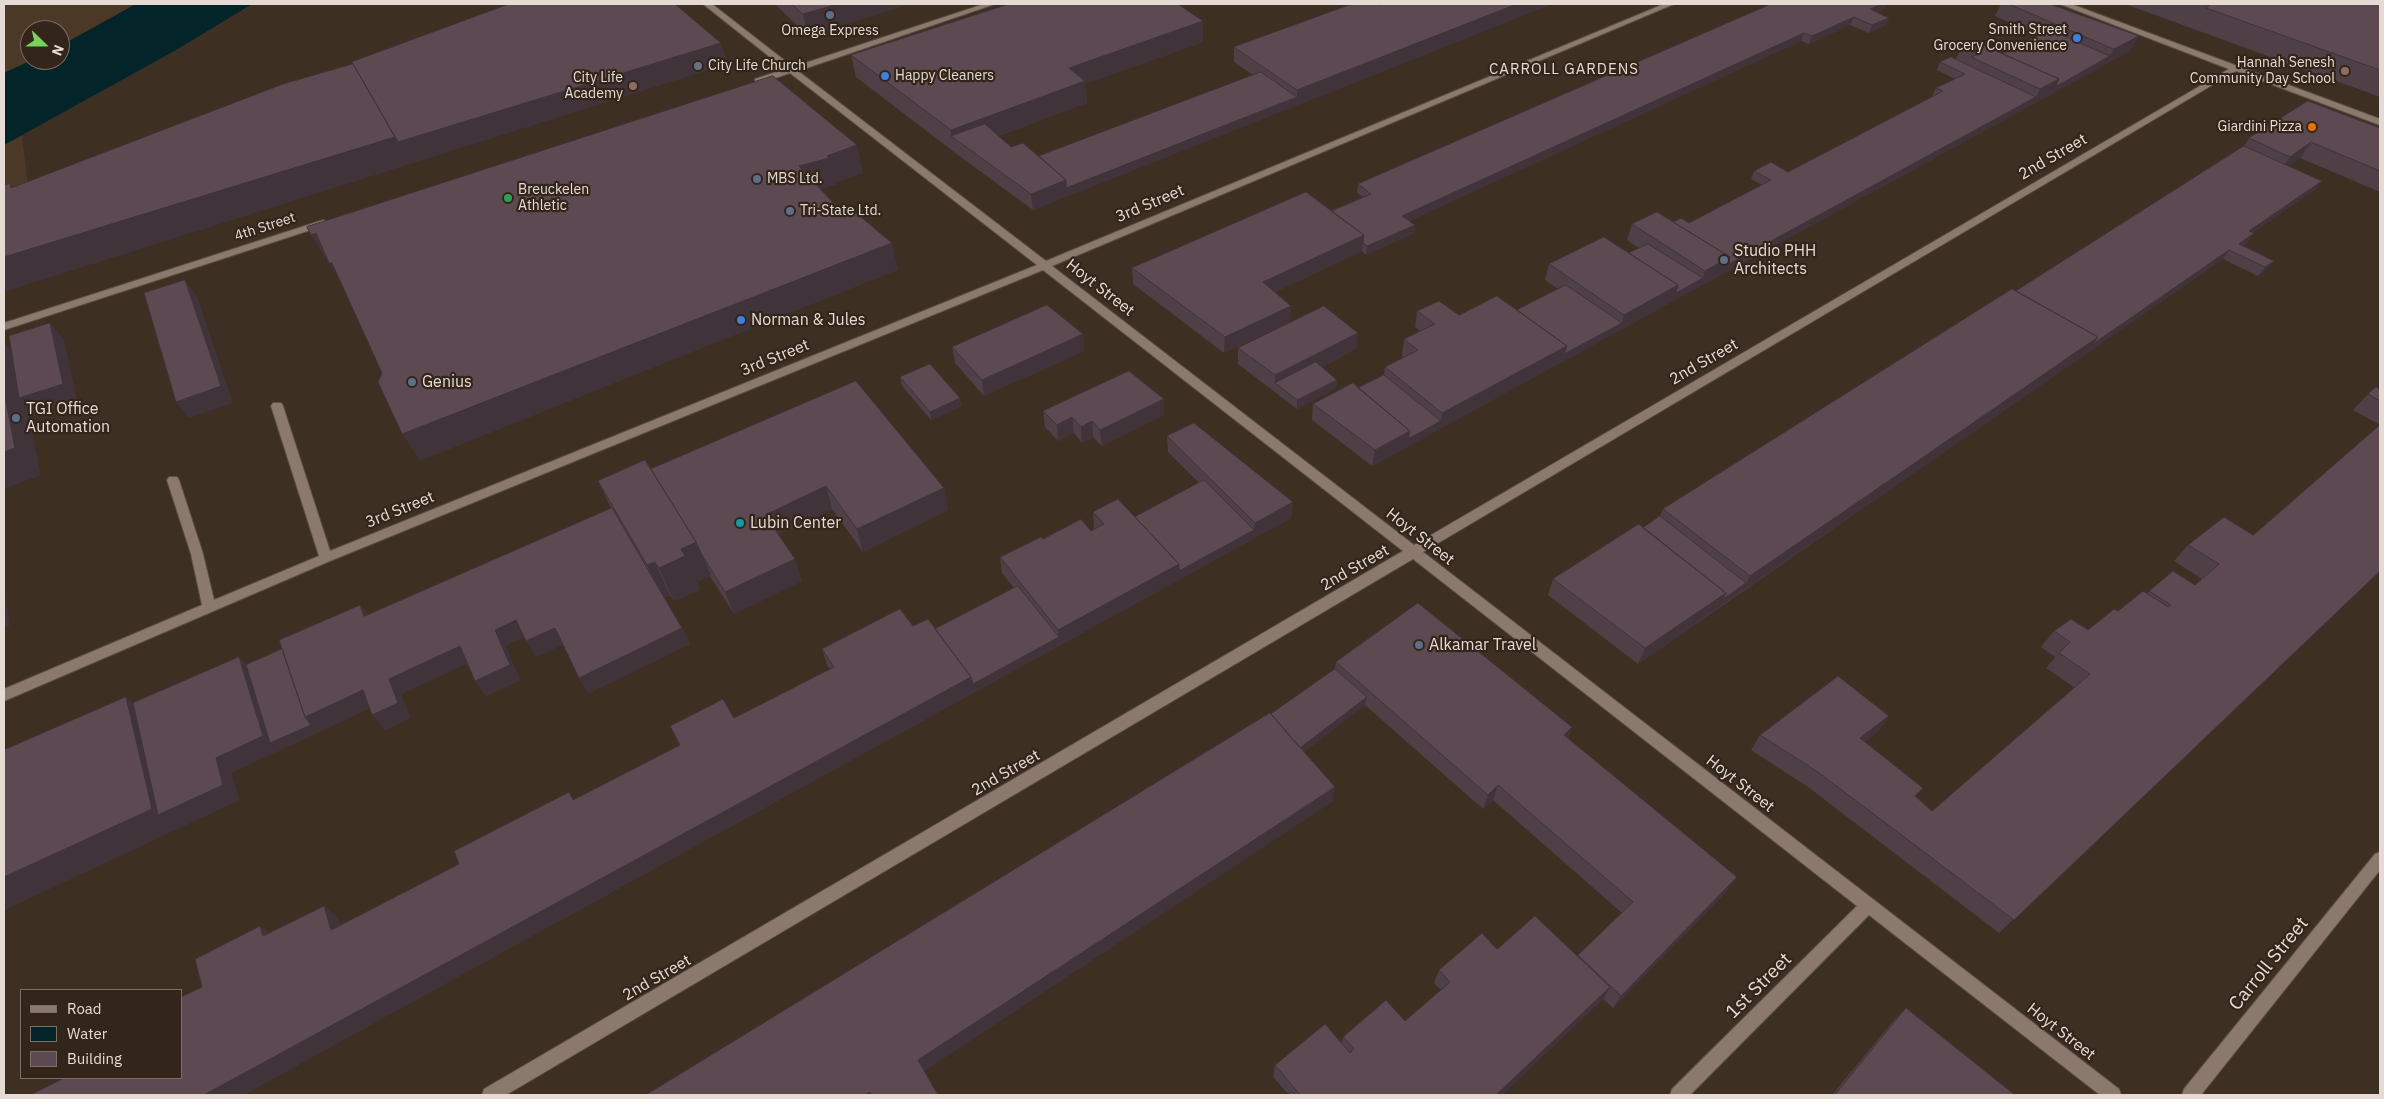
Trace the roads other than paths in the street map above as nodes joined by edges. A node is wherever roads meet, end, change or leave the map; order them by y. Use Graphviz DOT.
graph roads {
  1 [pos="707,4"];
  2 [pos="991,4"];
  3 [pos="1670,4"];
  4 [pos="2064,4"];
  5 [pos="2236,68"];
  6 [pos="793,70"];
  7 [pos="745,86"];
  8 [pos="2380,122"];
  9 [pos="336,218"];
  10 [pos="1044,266"];
  11 [pos="4,327"];
  12 [pos="277,406"];
  13 [pos="173,480"];
  14 [pos="1412,553"];
  15 [pos="326,558"];
  16 [pos="209,608"];
  17 [pos="4,695"];
  18 [pos="2380,859"];
  19 [pos="1869,905"];
  20 [pos="490,1095"];
  21 [pos="1678,1095"];
  22 [pos="2113,1095"];
  23 [pos="2190,1095"];
  1 -- 6 [label="street, Hoyt Street"];
  2 -- 6 [label="street"];
  3 -- 10 [label="street, 3rd Street"];
  4 -- 5 [label="street"];
  5 -- 8 [label="street"];
  5 -- 14 [label="street, 2nd Street"];
  6 -- 7 [label="street"];
  6 -- 10 [label="street, Hoyt Street"];
  9 -- 11 [label="street, 4th Street"];
  10 -- 14 [label="street, Hoyt Street"];
  10 -- 15 [label="street, 3rd Street"];
  12 -- 15 [label="street"];
  13 -- 16 [label="street"];
  14 -- 19 [label="street, Hoyt Street"];
  14 -- 20 [label="street, 2nd Street"];
  15 -- 16 [label="street, 3rd Street"];
  16 -- 17 [label="street, 3rd Street"];
  18 -- 23 [label="street, Carroll Street"];
  19 -- 21 [label="street, 1st Street"];
  19 -- 22 [label="street, Hoyt Street"];
}
